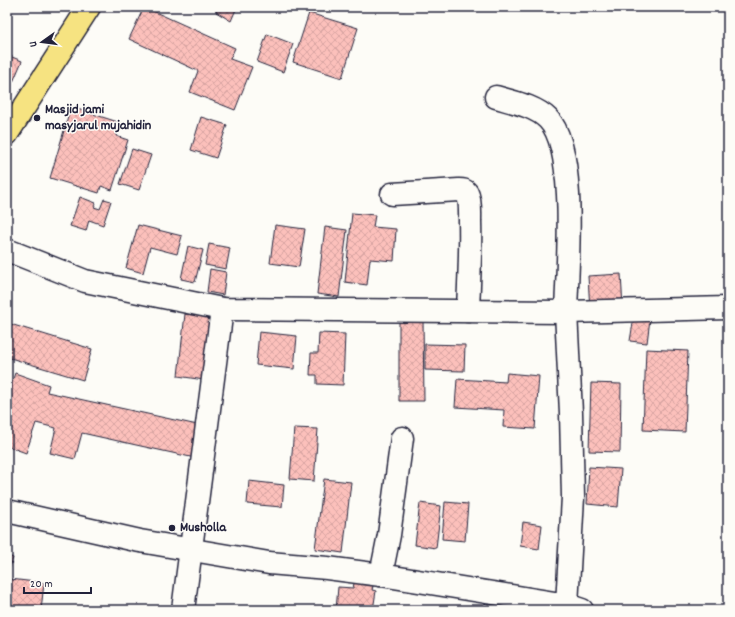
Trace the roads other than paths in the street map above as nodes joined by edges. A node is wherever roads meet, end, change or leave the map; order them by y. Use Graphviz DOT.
graph roads {
  1 [pos="88,7"];
  2 [pos="496,97"];
  3 [pos="7,134"];
  4 [pos="392,194"];
  5 [pos="7,250"];
  6 [pos="728,308"];
  7 [pos="222,309"];
  8 [pos="468,312"];
  9 [pos="566,312"];
  10 [pos="402,438"];
  11 [pos="7,511"];
  12 [pos="191,550"];
  13 [pos="381,575"];
  14 [pos="564,607"];
  15 [pos="183,610"];
  1 -- 3 [label="highway"];
  2 -- 9 [label="street"];
  4 -- 8 [label="street"];
  5 -- 7 [label="street"];
  6 -- 9 [label="street"];
  7 -- 8 [label="street"];
  7 -- 12 [label="street"];
  8 -- 9 [label="street"];
  9 -- 14 [label="street"];
  10 -- 13 [label="street"];
  11 -- 12 [label="street"];
  12 -- 13 [label="street"];
  12 -- 15 [label="street"];
  13 -- 14 [label="street"];
}
